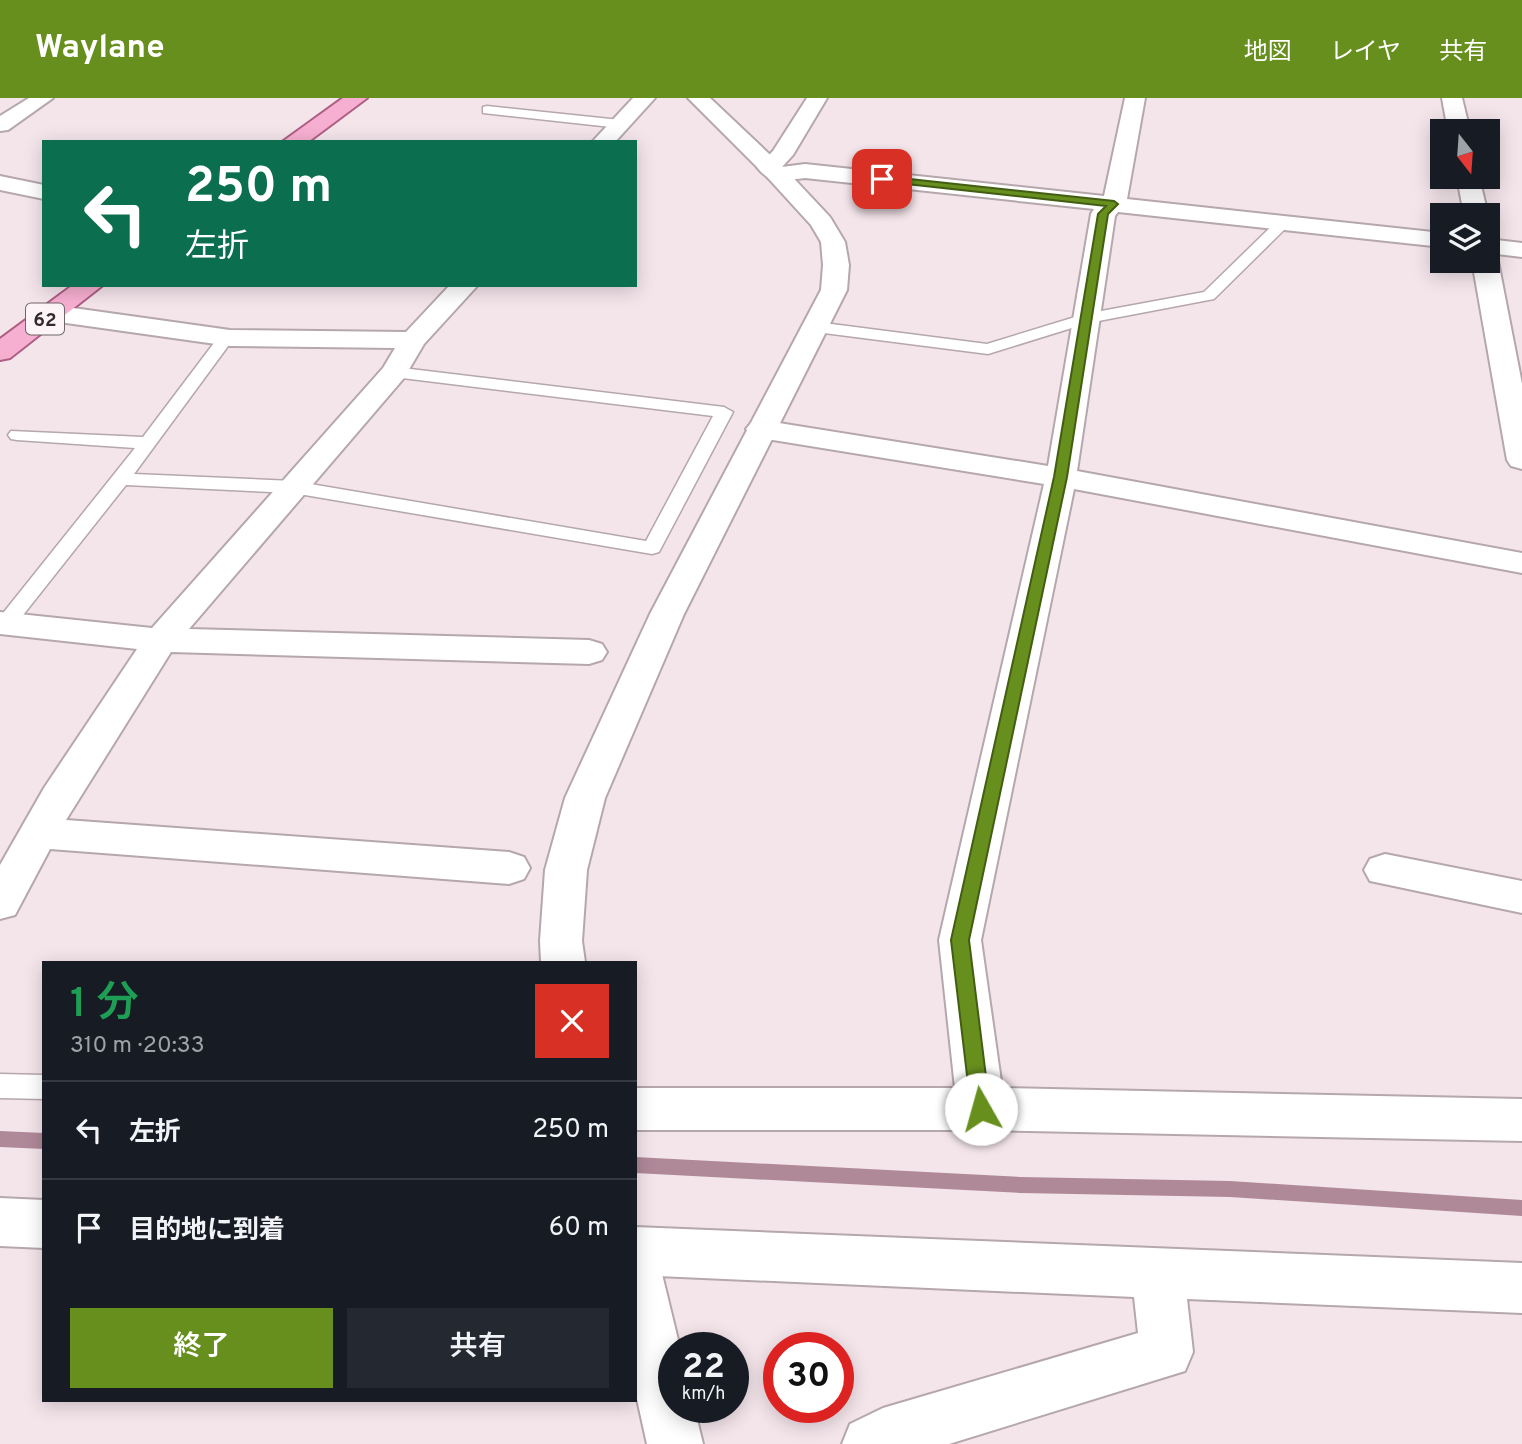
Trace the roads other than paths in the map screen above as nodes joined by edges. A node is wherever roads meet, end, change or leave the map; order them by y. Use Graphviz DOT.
graph roads {
  1 [pos="43,98"];
  2 [pos="357,98"];
  3 [pos="645,98"];
  4 [pos="698,98"];
  5 [pos="817,98"];
  6 [pos="1135,98"];
  7 [pos="1452,98"];
  8 [pos="487,110"];
  9 [pos="1456,119"];
  10 [pos="620,124"];
  11 [pos="0,125"];
  12 [pos="296,140"];
  13 [pos="605,140"];
  14 [pos="773,170"];
  15 [pos="0,183"];
  16 [pos="42,192"];
  17 [pos="1114,204"];
  18 [pos="1284,222"];
  19 [pos="1430,239"];
  20 [pos="1500,247"];
  21 [pos="1522,250"];
  22 [pos="1488,273"];
  23 [pos="87,287"];
  24 [pos="463,287"];
  25 [pos="52,313"];
  26 [pos="1085,319"];
  27 [pos="816,327"];
  28 [pos="226,338"];
  29 [pos="413,340"];
  30 [pos="0,352"];
  31 [pos="394,372"];
  32 [pos="761,429"];
  33 [pos="17,435"];
  34 [pos="148,443"];
  35 [pos="1522,460"];
  36 [pos="1061,477"];
  37 [pos="121,479"];
  38 [pos="293,487"];
  39 [pos="1522,563"];
  40 [pos="3,624"];
  41 [pos="161,640"];
  42 [pos="589,652"];
  43 [pos="41,833"];
  44 [pos="509,868"];
  45 [pos="1385,870"];
  46 [pos="1522,897"];
  47 [pos="0,903"];
  48 [pos="563,961"];
  49 [pos="0,1086"];
  50 [pos="42,1087"];
  51 [pos="637,1109"];
  52 [pos="981,1109"];
  53 [pos="1522,1120"];
  54 [pos="0,1222"];
  55 [pos="42,1224"];
  56 [pos="637,1251"];
  57 [pos="1158,1272"];
  58 [pos="637,1279"];
  59 [pos="1522,1287"];
  60 [pos="675,1444"];
  61 [pos="870,1444"];
  1 -- 11 [label="street"];
  2 -- 12 [label="main road"];
  3 -- 10 [label="street"];
  4 -- 14 [label="street"];
  5 -- 14 [label="street"];
  6 -- 17 [label="street"];
  7 -- 9 [label="street"];
  8 -- 10 [label="lane"];
  10 -- 13 [label="street"];
  14 -- 17 [label="street"];
  14 -- 27 [label="street"];
  15 -- 16 [label="street"];
  17 -- 18 [label="street"];
  17 -- 26 [label="street"];
  18 -- 19 [label="street"];
  18 -- 26 [label="lane"];
  20 -- 21 [label="street"];
  22 -- 35 [label="street"];
  23 -- 25 [label="main road, 62"];
  24 -- 29 [label="street"];
  25 -- 28 [label="street"];
  25 -- 30 [label="main road, 62"];
  26 -- 27 [label="lane"];
  26 -- 36 [label="street"];
  27 -- 32 [label="street"];
  28 -- 29 [label="street"];
  28 -- 34 [label="lane"];
  29 -- 31 [label="street"];
  31 -- 38 [label="street"];
  31 -- 38 [label="lane"];
  32 -- 36 [label="street"];
  32 -- 48 [label="street"];
  33 -- 34 [label="lane"];
  34 -- 37 [label="lane"];
  36 -- 39 [label="street"];
  36 -- 52 [label="street"];
  37 -- 38 [label="lane"];
  37 -- 40 [label="lane"];
  38 -- 41 [label="street"];
  40 -- 41 [label="street"];
  41 -- 42 [label="street"];
  41 -- 43 [label="street"];
  43 -- 44 [label="street"];
  43 -- 47 [label="street"];
  45 -- 46 [label="street"];
  49 -- 50 [label="lane"];
  51 -- 52 [label="street"];
  52 -- 53 [label="street"];
  54 -- 55 [label="street"];
  56 -- 57 [label="street"];
  57 -- 59 [label="street"];
  57 -- 61 [label="street"];
  58 -- 60 [label="street"];
}
